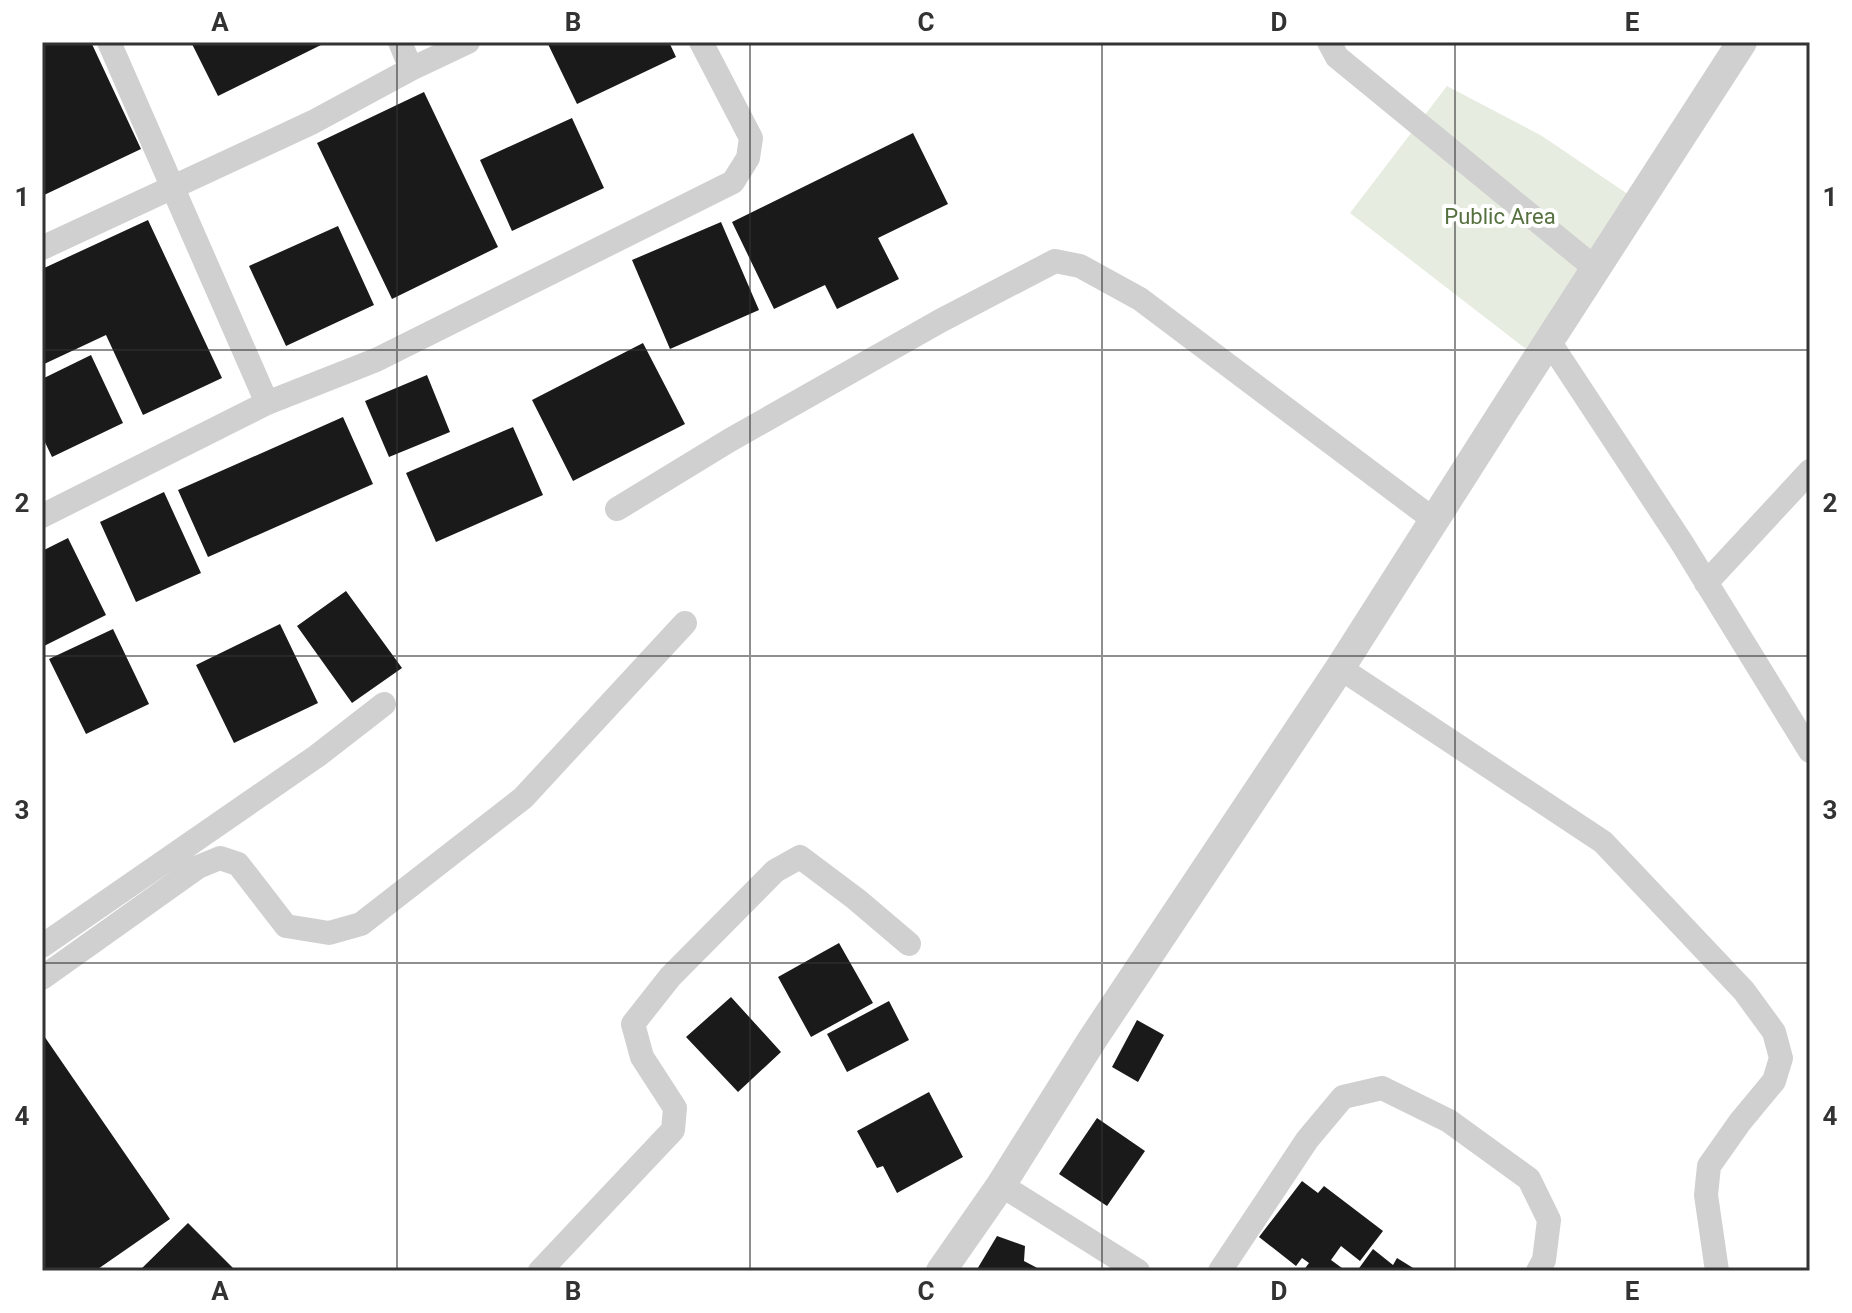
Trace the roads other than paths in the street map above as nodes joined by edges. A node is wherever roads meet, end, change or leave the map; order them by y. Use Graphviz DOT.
graph roads {
  1 [pos="109,42"];
  2 [pos="400,42"];
  3 [pos="468,42"];
  4 [pos="701,42"];
  5 [pos="1329,42"];
  6 [pos="1738,44"];
  7 [pos="411,69"];
  8 [pos="174,187"];
  9 [pos="42,248"];
  10 [pos="1596,269"];
  11 [pos="1549,341"];
  12 [pos="267,403"];
  13 [pos="1810,471"];
  14 [pos="617,509"];
  15 [pos="42,516"];
  16 [pos="1434,520"];
  17 [pos="1706,583"];
  18 [pos="685,623"];
  19 [pos="1340,668"];
  20 [pos="384,704"];
  21 [pos="1810,751"];
  22 [pos="909,944"];
  23 [pos="42,946"];
  24 [pos="42,978"];
  25 [pos="1001,1185"];
  26 [pos="540,1271"];
  27 [pos="941,1271"];
  28 [pos="1138,1271"];
  29 [pos="1220,1271"];
  30 [pos="1538,1271"];
  31 [pos="1717,1271"];
  1 -- 8 [label="street"];
  2 -- 7 [label="street"];
  3 -- 7 [label="street"];
  4 -- 12 [label="street"];
  5 -- 10 [label="street"];
  6 -- 10 [label="street"];
  7 -- 8 [label="street"];
  8 -- 9 [label="street"];
  8 -- 12 [label="street"];
  10 -- 11 [label="street"];
  11 -- 16 [label="street"];
  11 -- 17 [label="street"];
  12 -- 15 [label="street"];
  13 -- 17 [label="street"];
  14 -- 16 [label="street"];
  16 -- 19 [label="street"];
  17 -- 21 [label="street"];
  18 -- 24 [label="street"];
  19 -- 25 [label="street"];
  19 -- 31 [label="street"];
  20 -- 23 [label="street"];
  22 -- 26 [label="street"];
  25 -- 27 [label="street"];
  25 -- 28 [label="street"];
  29 -- 30 [label="street"];
}
